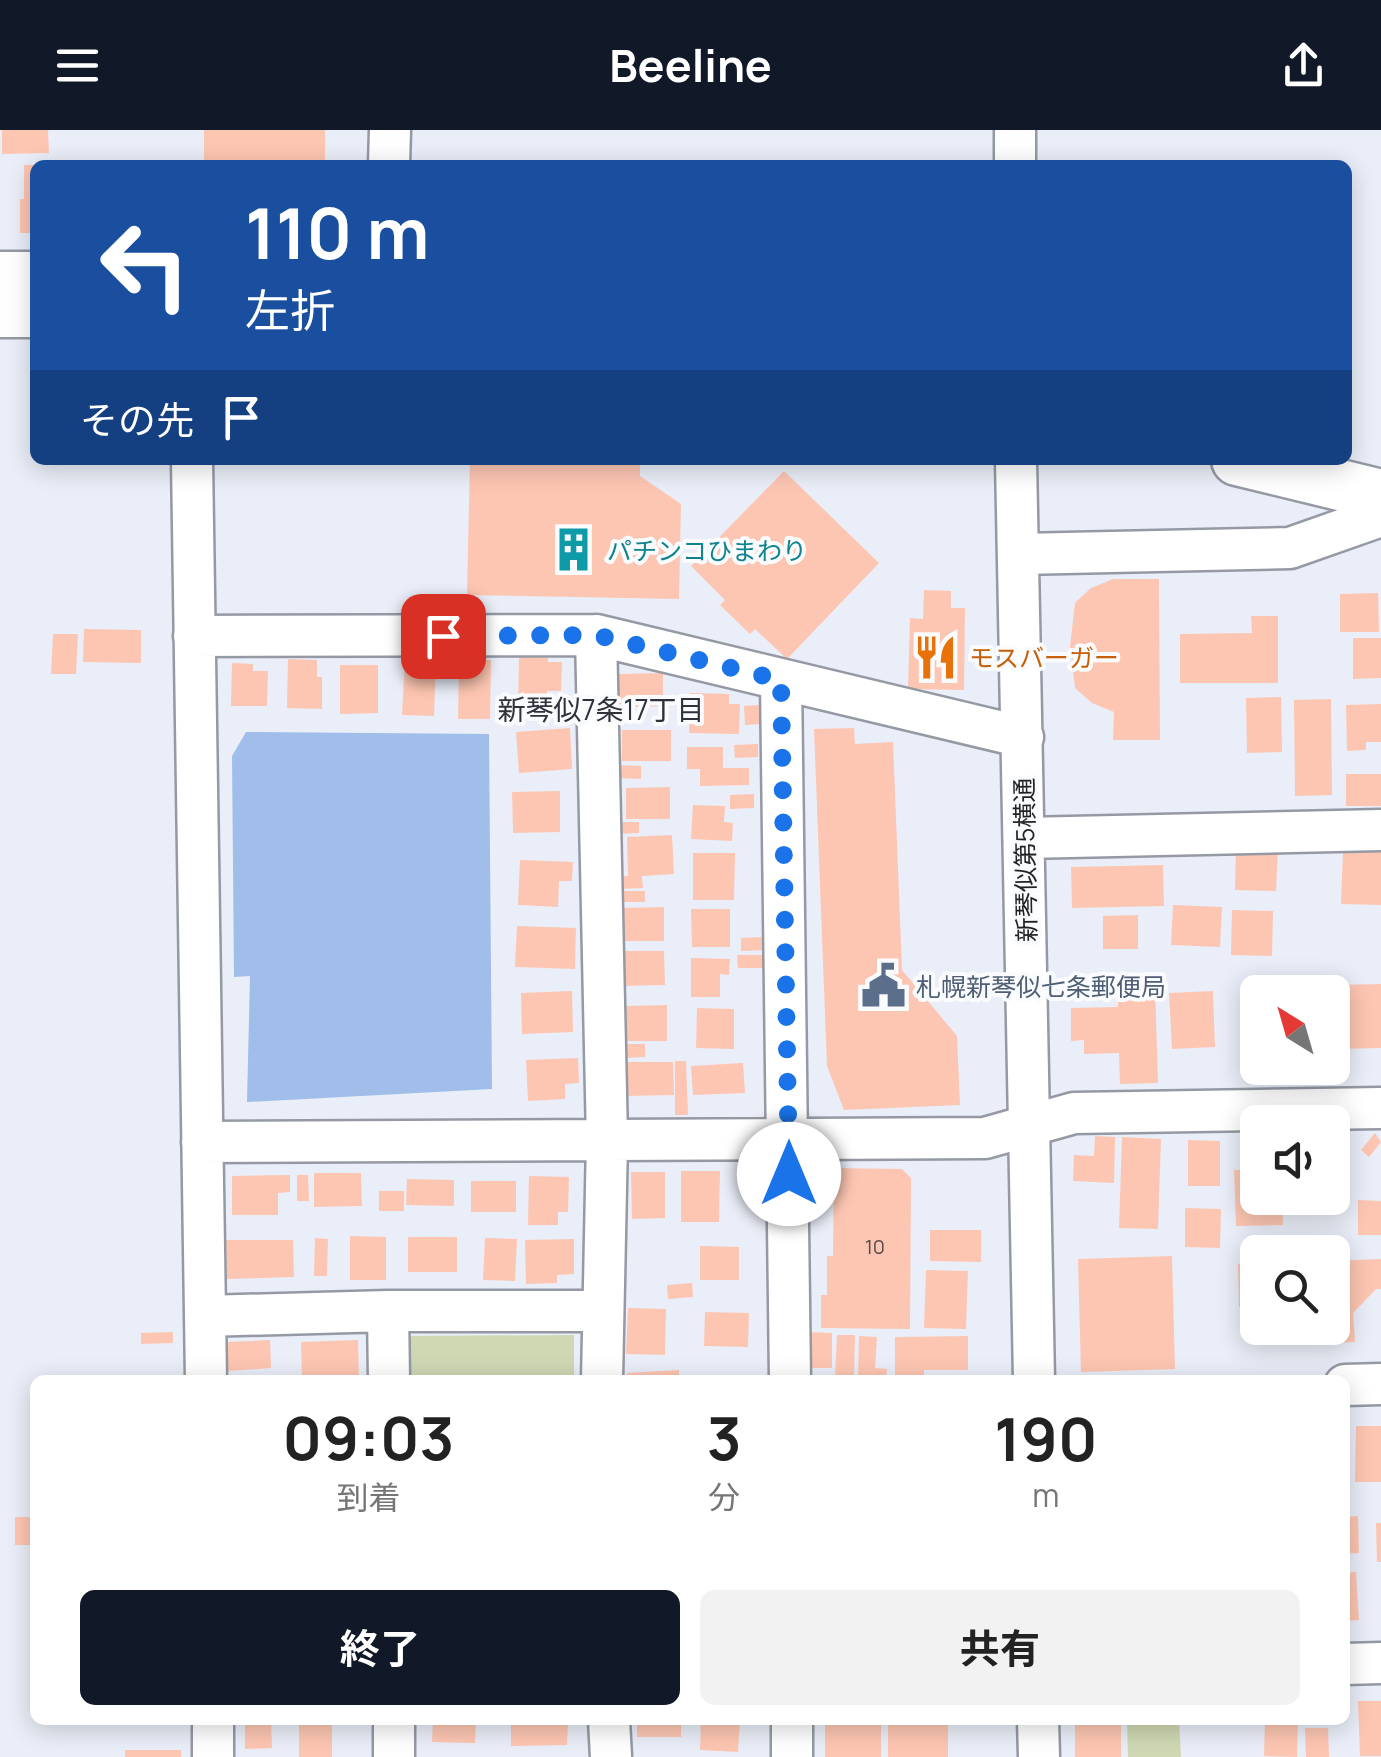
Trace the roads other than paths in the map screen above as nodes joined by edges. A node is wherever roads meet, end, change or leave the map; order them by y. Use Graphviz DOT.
graph roads {
  1 [pos="390,130"];
  2 [pos="1015,130"];
  3 [pos="390,160"];
  4 [pos="1015,160"];
  5 [pos="0,277"];
  6 [pos="30,277"];
  7 [pos="0,312"];
  8 [pos="30,312"];
  9 [pos="192,465"];
  10 [pos="1016,465"];
  11 [pos="1258,465"];
  12 [pos="1381,495"];
  13 [pos="1381,516"];
  14 [pos="1020,554"];
  15 [pos="596,635"];
  16 [pos="194,636"];
  17 [pos="781,680"];
  18 [pos="1023,737"];
  19 [pos="1381,830"];
  20 [pos="1025,838"];
  21 [pos="1381,1108"];
  22 [pos="1030,1126"];
  23 [pos="607,1140"];
  24 [pos="789,1140"];
  25 [pos="202,1142"];
  26 [pos="388,1311"];
  27 [pos="602,1312"];
  28 [pos="205,1316"];
  29 [pos="206,1375"];
  30 [pos="389,1375"];
  31 [pos="602,1375"];
  32 [pos="790,1375"];
  33 [pos="1034,1375"];
  34 [pos="1381,1384"];
  35 [pos="1350,1385"];
  36 [pos="1350,1664"];
  37 [pos="1381,1664"];
  38 [pos="212,1725"];
  39 [pos="394,1725"];
  40 [pos="609,1725"];
  41 [pos="792,1725"];
  42 [pos="1038,1725"];
  43 [pos="213,1757"];
  44 [pos="394,1757"];
  45 [pos="610,1757"];
  46 [pos="792,1757"];
  47 [pos="1038,1757"];
  1 -- 3 [label="street"];
  2 -- 4 [label="street"];
  5 -- 6 [label="main road"];
  7 -- 8 [label="main road"];
  9 -- 16 [label="street"];
  10 -- 14 [label="street, 新琴似第5横通"];
  11 -- 12 [label="main road"];
  13 -- 14 [label="street"];
  14 -- 18 [label="street, 新琴似第5横通"];
  15 -- 16 [label="street"];
  15 -- 17 [label="street"];
  15 -- 23 [label="street"];
  16 -- 25 [label="street"];
  17 -- 18 [label="street"];
  17 -- 24 [label="street"];
  18 -- 20 [label="street, 新琴似第5横通"];
  19 -- 20 [label="street"];
  20 -- 22 [label="street, 新琴似第5横通"];
  21 -- 22 [label="street"];
  22 -- 24 [label="street"];
  22 -- 33 [label="street, 新琴似第5横通"];
  23 -- 24 [label="street"];
  23 -- 25 [label="street"];
  23 -- 27 [label="street"];
  24 -- 32 [label="street"];
  25 -- 28 [label="street"];
  26 -- 27 [label="street"];
  26 -- 28 [label="street"];
  26 -- 30 [label="street"];
  27 -- 31 [label="street"];
  28 -- 29 [label="street"];
  34 -- 35 [label="street"];
  36 -- 37 [label="street"];
  38 -- 43 [label="street"];
  39 -- 44 [label="street"];
  40 -- 45 [label="street"];
  41 -- 46 [label="street"];
  42 -- 47 [label="street"];
}
